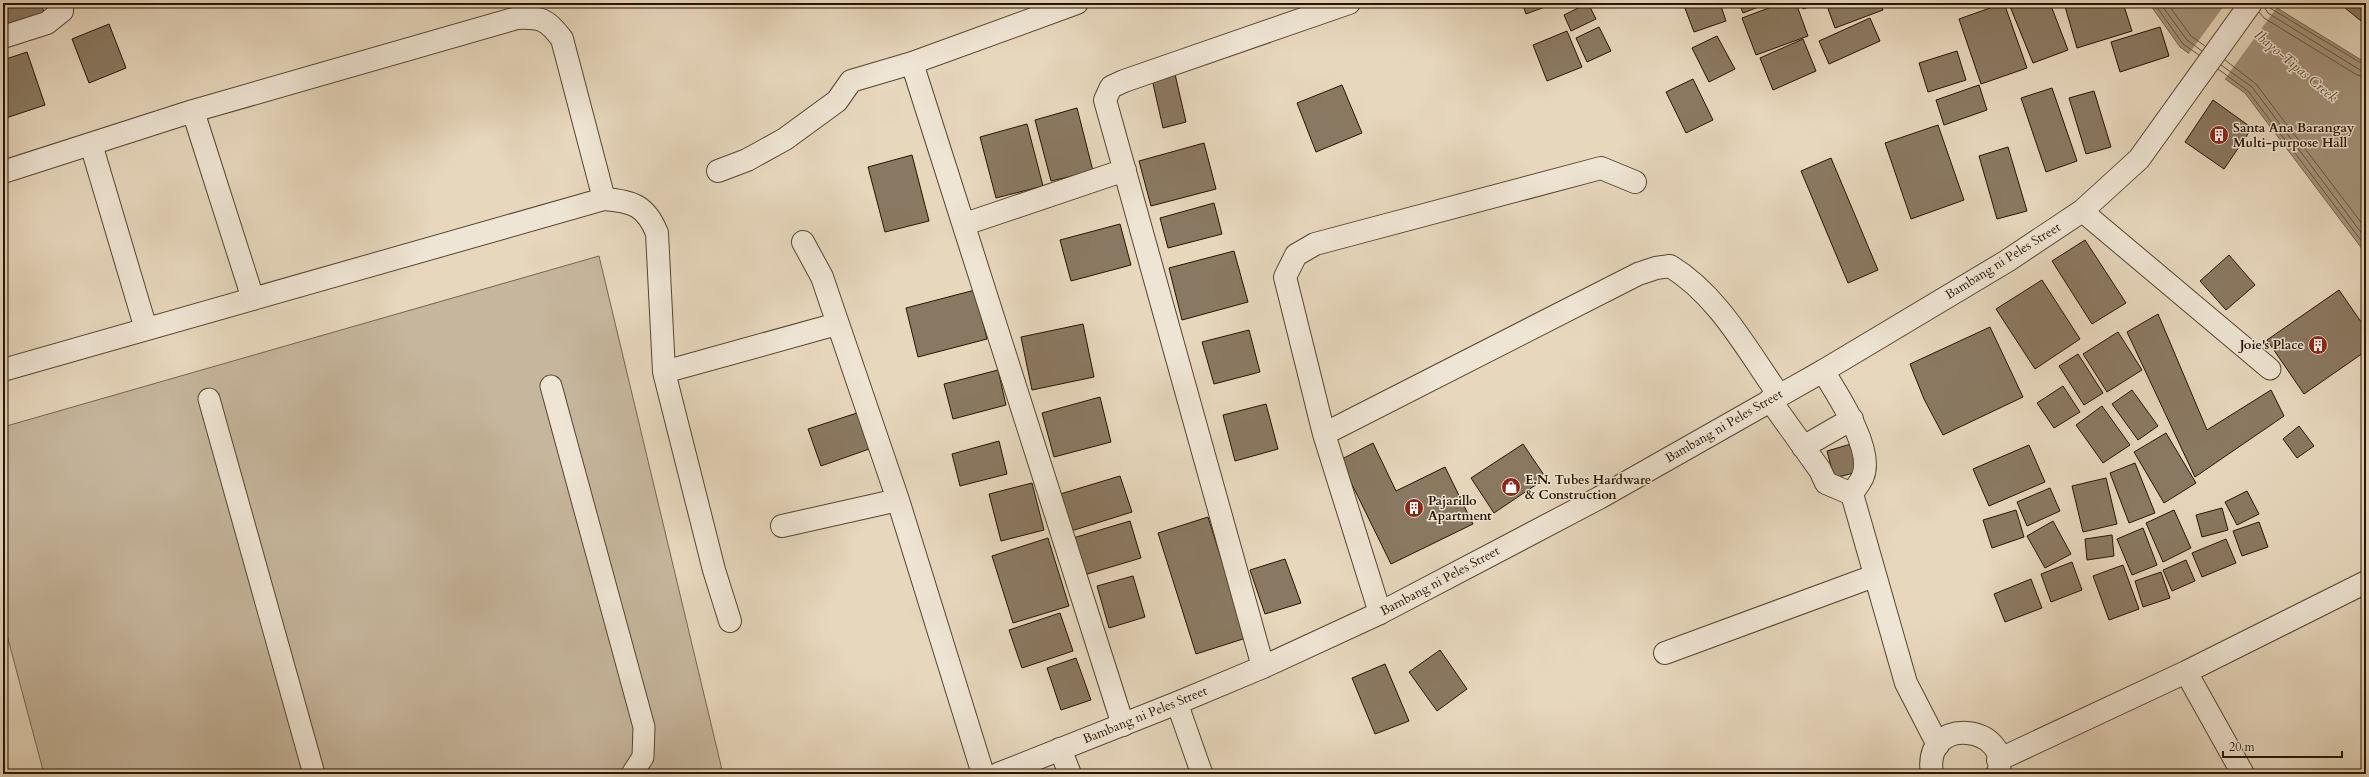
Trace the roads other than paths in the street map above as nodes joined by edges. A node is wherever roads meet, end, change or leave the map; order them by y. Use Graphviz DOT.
graph roads {
  1 [pos="1349,3"];
  2 [pos="2251,3"];
  3 [pos="1067,5"];
  4 [pos="62,7"];
  5 [pos="3,37"];
  6 [pos="912,63"];
  7 [pos="193,111"];
  8 [pos="91,144"];
  9 [pos="1126,170"];
  10 [pos="3,172"];
  11 [pos="718,172"];
  12 [pos="1635,182"];
  13 [pos="604,199"];
  14 [pos="2082,211"];
  15 [pos="965,224"];
  16 [pos="803,242"];
  17 [pos="253,299"];
  18 [pos="837,324"];
  19 [pos="146,330"];
  20 [pos="2270,369"];
  21 [pos="3,370"];
  22 [pos="1823,371"];
  23 [pos="664,372"];
  24 [pos="551,386"];
  25 [pos="1774,397"];
  26 [pos="210,399"];
  27 [pos="1852,419"];
  28 [pos="1324,434"];
  29 [pos="1803,447"];
  30 [pos="1852,494"];
  31 [pos="898,500"];
  32 [pos="782,526"];
  33 [pos="1874,576"];
  34 [pos="2366,582"];
  35 [pos="1380,613"];
  36 [pos="730,622"];
  37 [pos="1666,653"];
  38 [pos="1263,667"];
  39 [pos="2186,672"];
  40 [pos="1177,703"];
  41 [pos="1123,725"];
  42 [pos="1938,745"];
  43 [pos="1060,749"];
  44 [pos="1998,767"];
  45 [pos="314,774"];
  46 [pos="632,774"];
  47 [pos="983,774"];
  48 [pos="998,774"];
  49 [pos="1070,774"];
  50 [pos="1202,774"];
  51 [pos="1932,774"];
  52 [pos="2243,774"];
  1 -- 9 [label="street"];
  2 -- 14 [label="street, Bambang ni Peles Street"];
  3 -- 6 [label="street"];
  4 -- 5 [label="street"];
  6 -- 11 [label="street"];
  6 -- 15 [label="street"];
  7 -- 8 [label="street"];
  7 -- 13 [label="street"];
  7 -- 17 [label="street"];
  8 -- 10 [label="street"];
  8 -- 19 [label="street"];
  9 -- 15 [label="street"];
  9 -- 38 [label="street"];
  12 -- 28 [label="street"];
  13 -- 17 [label="street"];
  13 -- 23 [label="street"];
  14 -- 20 [label="lane"];
  14 -- 22 [label="street, Bambang ni Peles Street"];
  15 -- 41 [label="street"];
  16 -- 18 [label="street"];
  17 -- 19 [label="street"];
  18 -- 23 [label="street"];
  18 -- 31 [label="street"];
  19 -- 21 [label="street"];
  22 -- 25 [label="street, Bambang ni Peles Street"];
  22 -- 27 [label="street"];
  23 -- 36 [label="street"];
  24 -- 46 [label="lane"];
  25 -- 28 [label="street"];
  25 -- 29 [label="street"];
  25 -- 35 [label="street, Bambang ni Peles Street"];
  26 -- 45 [label="lane"];
  27 -- 29 [label="street"];
  27 -- 30 [label="street"];
  28 -- 35 [label="street"];
  29 -- 30 [label="street"];
  30 -- 33 [label="street"];
  31 -- 32 [label="street"];
  31 -- 47 [label="street"];
  33 -- 37 [label="street"];
  33 -- 42 [label="street"];
  34 -- 39 [label="street"];
  35 -- 38 [label="street, Bambang ni Peles Street"];
  38 -- 40 [label="street, Bambang ni Peles Street"];
  39 -- 44 [label="street"];
  39 -- 52 [label="street"];
  40 -- 41 [label="street, Bambang ni Peles Street"];
  40 -- 50 [label="lane"];
  41 -- 43 [label="street, Bambang ni Peles Street"];
  42 -- 44 [label="street"];
  42 -- 51 [label="street"];
  43 -- 48 [label="street, Bambang ni Peles Street"];
  43 -- 49 [label="street"];
}
